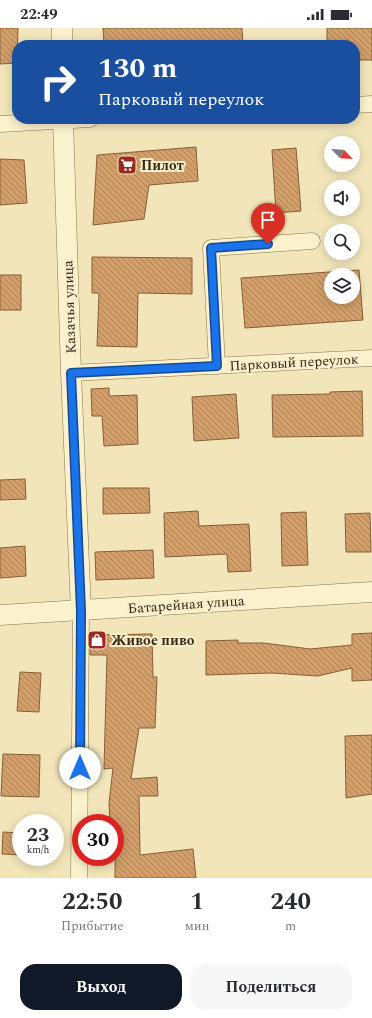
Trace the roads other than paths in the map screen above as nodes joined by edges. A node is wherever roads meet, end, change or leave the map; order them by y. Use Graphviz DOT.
graph roads {
  1 [pos="62,28"];
  2 [pos="62,40"];
  3 [pos="372,104"];
  4 [pos="360,105"];
  5 [pos="12,123"];
  6 [pos="0,124"];
  7 [pos="63,124"];
  8 [pos="312,241"];
  9 [pos="372,358"];
  10 [pos="217,366"];
  11 [pos="71,373"];
  12 [pos="372,592"];
  13 [pos="81,611"];
  14 [pos="0,615"];
  15 [pos="79,878"];
  1 -- 2 [label="street"];
  3 -- 4 [label="street"];
  5 -- 6 [label="street"];
  7 -- 11 [label="street, Казачья улица"];
  8 -- 10 [label="street, Парковый переулок"];
  9 -- 10 [label="street, Парковый переулок"];
  10 -- 11 [label="street, Парковый переулок"];
  11 -- 13 [label="street, Казачья улица"];
  12 -- 13 [label="street, Батарейная улица"];
  13 -- 14 [label="street, Батарейная улица"];
  13 -- 15 [label="street, Казачья улица"];
}
